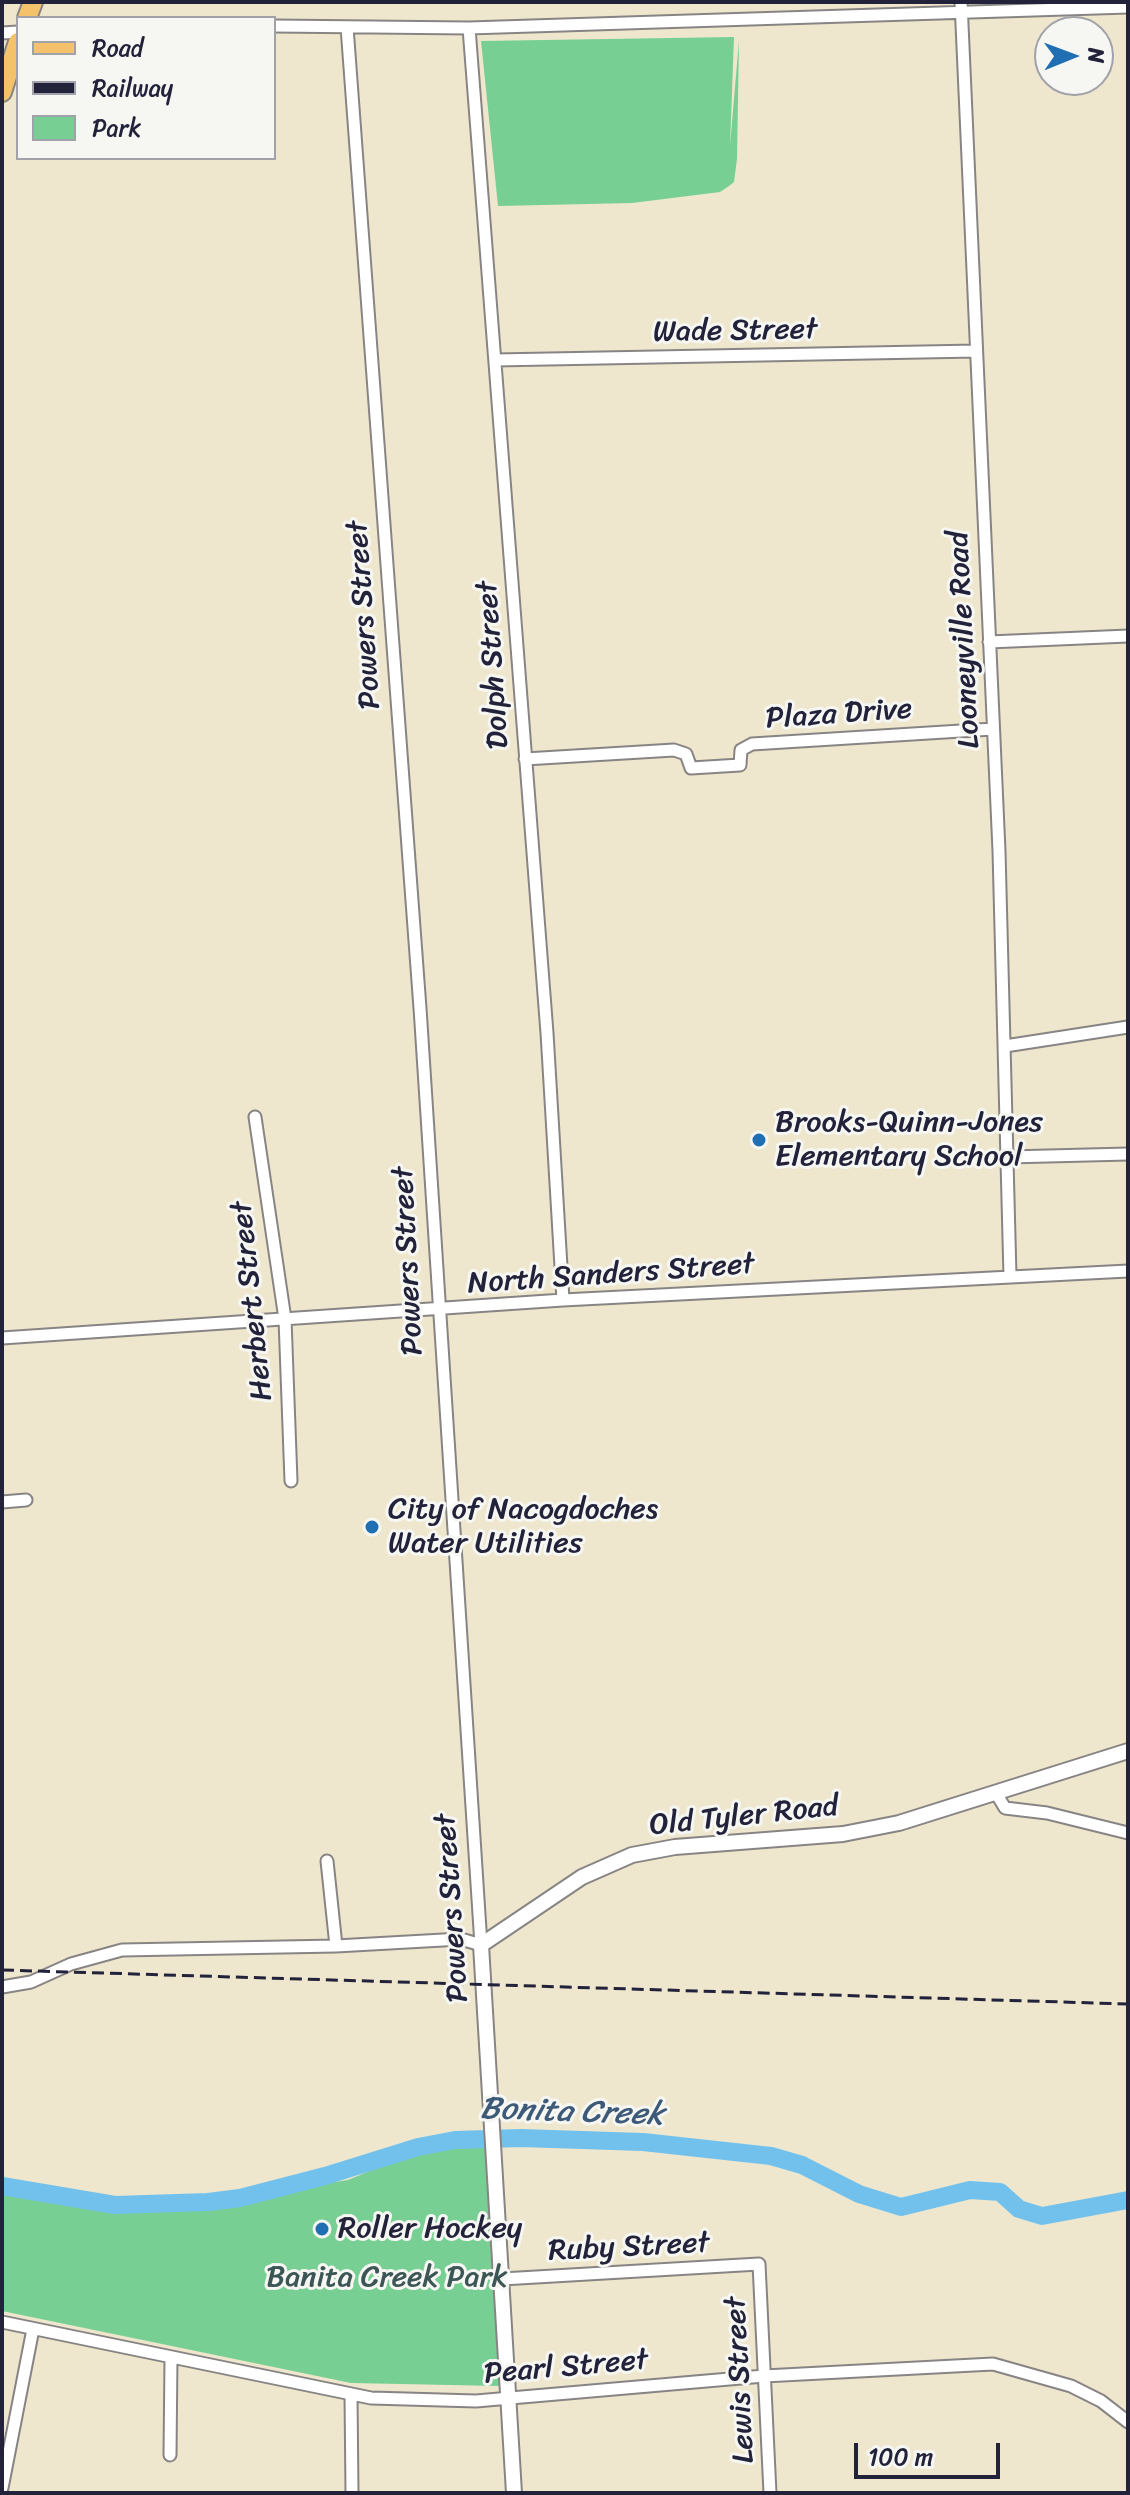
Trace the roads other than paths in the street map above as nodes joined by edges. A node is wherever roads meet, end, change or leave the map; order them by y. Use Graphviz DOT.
graph roads {
  1 [pos="1125,5"];
  2 [pos="961,7"];
  3 [pos="276,26"];
  4 [pos="347,27"];
  5 [pos="469,28"];
  6 [pos="16,48"];
  7 [pos="2,92"];
  8 [pos="976,351"];
  9 [pos="495,360"];
  10 [pos="1128,636"];
  11 [pos="989,642"];
  12 [pos="993,729"];
  13 [pos="525,759"];
  14 [pos="1128,1027"];
  15 [pos="1005,1046"];
  16 [pos="255,1117"];
  17 [pos="1128,1154"];
  18 [pos="1008,1157"];
  19 [pos="1128,1271"];
  20 [pos="1010,1276"];
  21 [pos="563,1300"];
  22 [pos="438,1310"];
  23 [pos="285,1319"];
  24 [pos="2,1338"];
  25 [pos="291,1481"];
  26 [pos="26,1500"];
  27 [pos="2,1502"];
  28 [pos="1128,1751"];
  29 [pos="996,1793"];
  30 [pos="1128,1833"];
  31 [pos="327,1861"];
  32 [pos="481,1945"];
  33 [pos="336,1946"];
  34 [pos="2,1987"];
  35 [pos="759,2264"];
  36 [pos="502,2279"];
  37 [pos="2,2322"];
  38 [pos="33,2329"];
  39 [pos="171,2358"];
  40 [pos="764,2376"];
  41 [pos="351,2395"];
  42 [pos="508,2397"];
  43 [pos="1128,2422"];
  44 [pos="170,2455"];
  45 [pos="2,2488"];
  46 [pos="352,2493"];
  47 [pos="514,2493"];
  48 [pos="770,2493"];
  1 -- 2 [label="street"];
  2 -- 5 [label="street"];
  2 -- 8 [label="street, Looneyville Road"];
  3 -- 4 [label="street"];
  4 -- 5 [label="street"];
  4 -- 22 [label="street, Powers Street"];
  5 -- 9 [label="street, Dolph Street"];
  6 -- 7 [label="main road"];
  8 -- 9 [label="street, Wade Street"];
  8 -- 11 [label="street, Looneyville Road"];
  9 -- 13 [label="street, Dolph Street"];
  10 -- 11 [label="street"];
  11 -- 12 [label="street, Looneyville Road"];
  12 -- 13 [label="street, Plaza Drive"];
  12 -- 15 [label="street, Looneyville Road"];
  13 -- 21 [label="street, Dolph Street"];
  14 -- 15 [label="street"];
  15 -- 18 [label="street, Looneyville Road"];
  16 -- 23 [label="street, Herbert Street"];
  17 -- 18 [label="street"];
  18 -- 20 [label="street, Looneyville Road"];
  19 -- 20 [label="street, North Sanders Street"];
  20 -- 21 [label="street, North Sanders Street"];
  21 -- 22 [label="street, North Sanders Street"];
  22 -- 23 [label="street, North Sanders Street"];
  22 -- 32 [label="street, Powers Street"];
  23 -- 24 [label="street, North Sanders Street"];
  23 -- 25 [label="street, Herbert Street"];
  26 -- 27 [label="street"];
  28 -- 29 [label="street, Old Tyler Road"];
  29 -- 30 [label="street"];
  29 -- 32 [label="street, Old Tyler Road"];
  31 -- 33 [label="street"];
  32 -- 33 [label="street"];
  32 -- 36 [label="street, Powers Street"];
  33 -- 34 [label="street"];
  35 -- 36 [label="street, Ruby Street"];
  35 -- 40 [label="street, Lewis Street"];
  36 -- 42 [label="street, Powers Street"];
  37 -- 38 [label="street, Pearl Street"];
  38 -- 39 [label="street, Pearl Street"];
  38 -- 45 [label="street"];
  39 -- 41 [label="street, Pearl Street"];
  39 -- 44 [label="street"];
  40 -- 42 [label="street, Pearl Street"];
  40 -- 43 [label="street, Pearl Street"];
  40 -- 48 [label="street, Lewis Street"];
  41 -- 42 [label="street, Pearl Street"];
  41 -- 46 [label="street"];
  42 -- 47 [label="street, Powers Street"];
}
